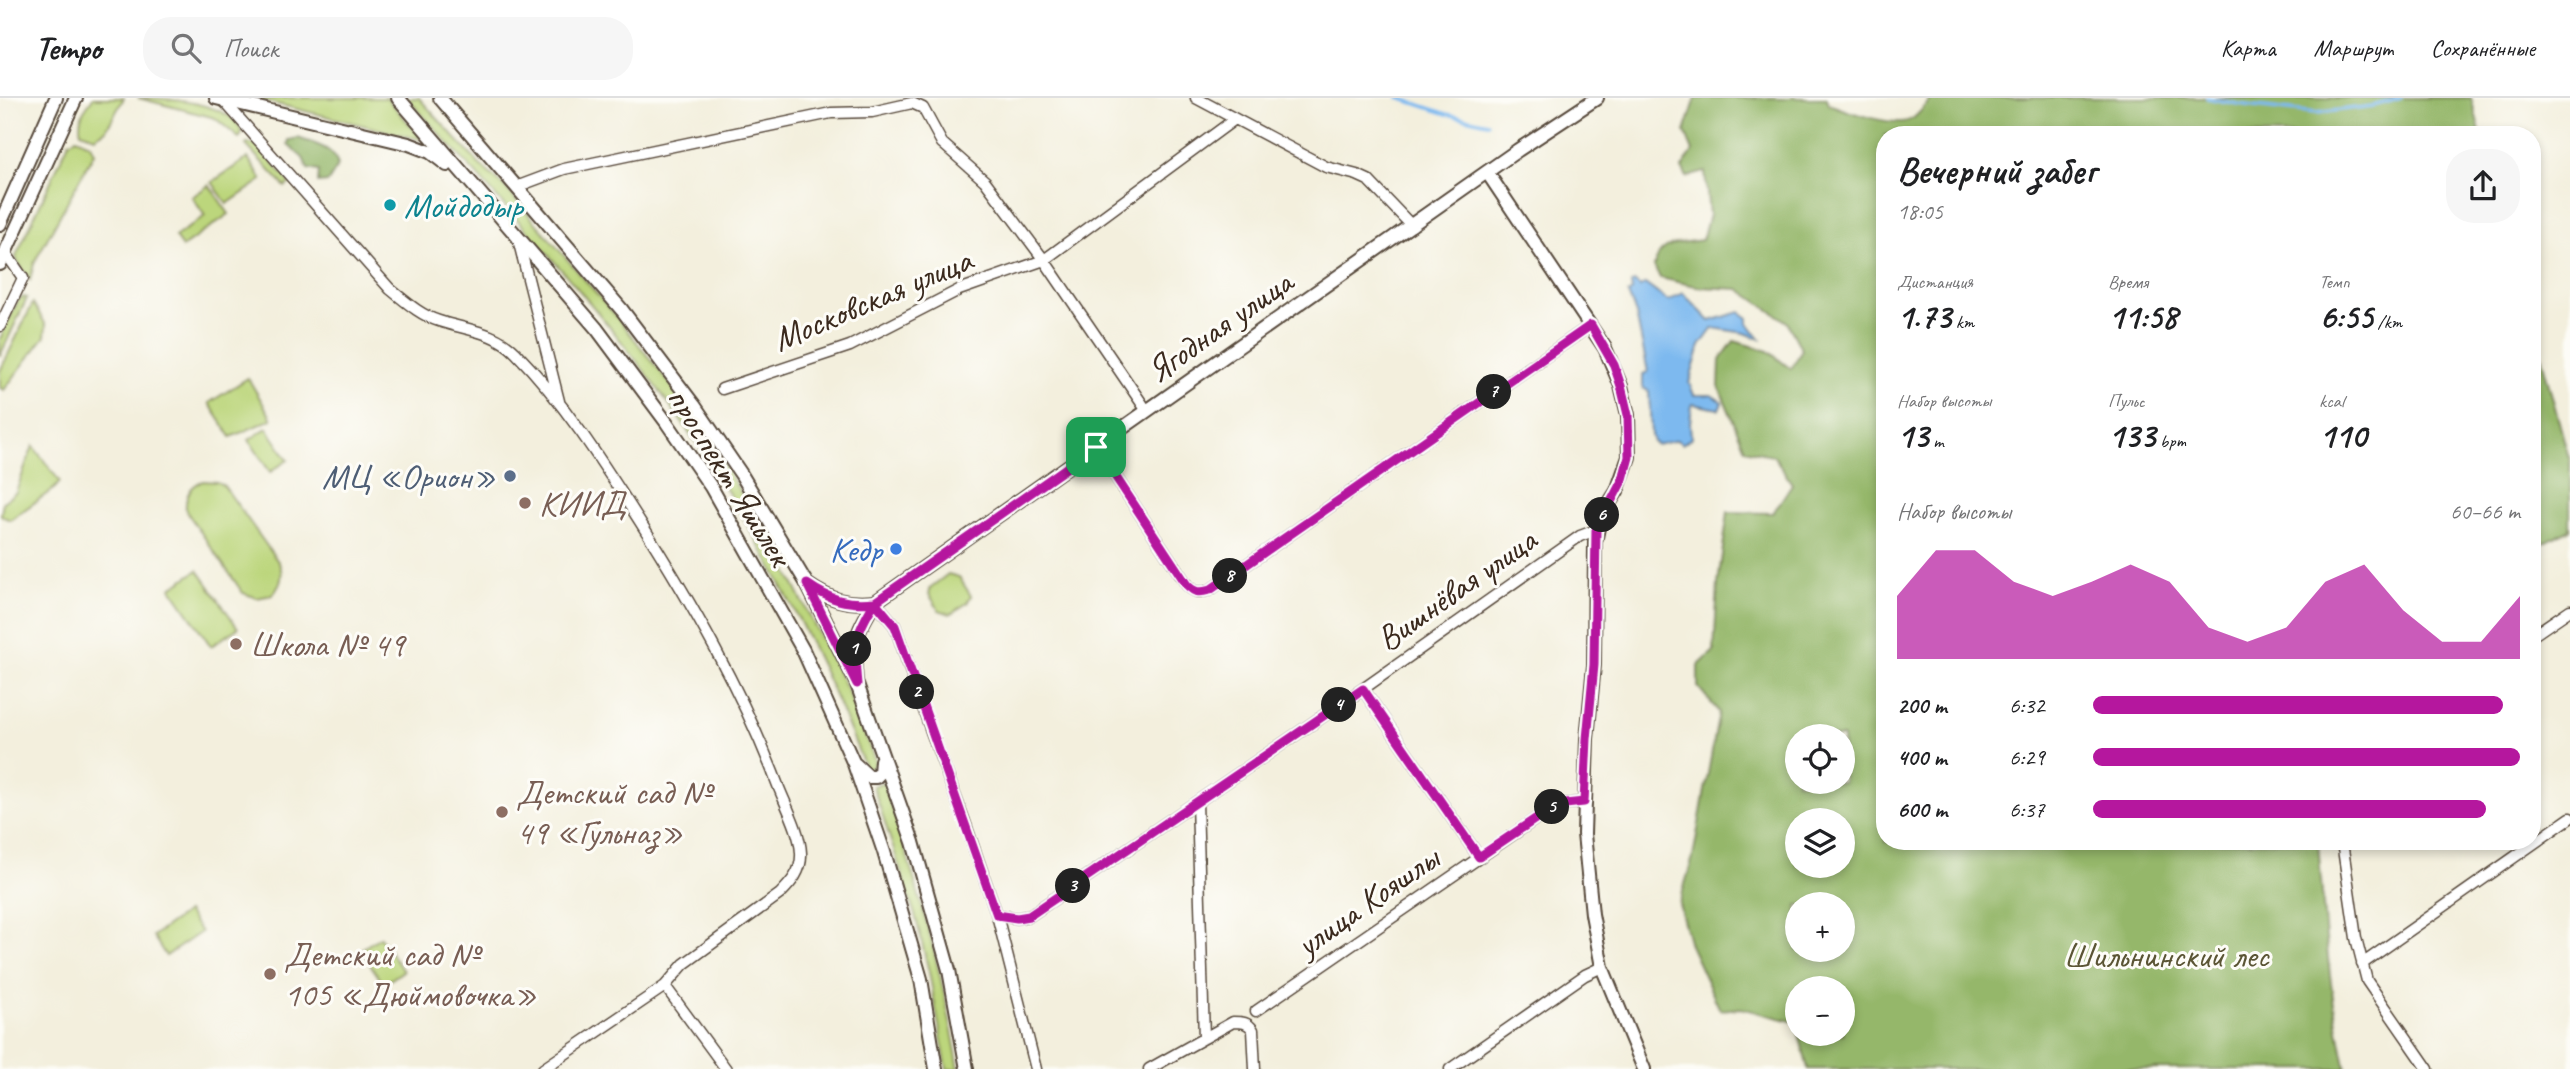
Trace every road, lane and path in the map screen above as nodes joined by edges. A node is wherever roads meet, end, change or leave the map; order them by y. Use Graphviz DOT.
graph roads {
  1 [pos="56,98"];
  2 [pos="76,98"];
  3 [pos="84,98"];
  4 [pos="398,98"];
  5 [pos="440,98"];
  6 [pos="1196,98"];
  7 [pos="1597,98"];
  8 [pos="219,99"];
  9 [pos="911,101"];
  10 [pos="68,117"];
  11 [pos="1235,119"];
  12 [pos="1487,172"];
  13 [pos="467,180"];
  14 [pos="516,187"];
  15 [pos="0,224"];
  16 [pos="1412,226"];
  17 [pos="518,236"];
  18 [pos="3,258"];
  19 [pos="1044,260"];
  20 [pos="1591,325"];
  21 [pos="0,326"];
  22 [pos="722,389"];
  23 [pos="560,404"];
  24 [pos="1147,411"];
  25 [pos="1096,447"];
  26 [pos="1596,530"];
  27 [pos="807,584"];
  28 [pos="875,602"];
  29 [pos="2570,610"];
  30 [pos="2541,630"];
  31 [pos="857,684"];
  32 [pos="1363,689"];
  33 [pos="882,757"];
  34 [pos="854,764"];
  35 [pos="1197,802"];
  36 [pos="1584,802"];
  37 [pos="2570,818"];
  38 [pos="2541,838"];
  39 [pos="2343,850"];
  40 [pos="2524,850"];
  41 [pos="1479,857"];
  42 [pos="997,915"];
  43 [pos="2362,964"];
  44 [pos="1602,967"];
  45 [pos="665,986"];
  46 [pos="1256,1012"];
  47 [pos="1204,1038"];
  48 [pos="543,1069"];
  49 [pos="726,1069"];
  50 [pos="936,1069"];
  51 [pos="967,1069"];
  52 [pos="1036,1069"];
  53 [pos="1149,1069"];
  54 [pos="1255,1069"];
  55 [pos="1450,1069"];
  56 [pos="1644,1069"];
  57 [pos="2428,1069"];
  1 -- 15 [label="main road"];
  2 -- 10 [label="main road"];
  3 -- 10 [label="main road"];
  4 -- 13 [label="main road, проспект Яшьлек"];
  5 -- 14 [label="main road, проспект Яшьлек"];
  6 -- 11 [label="street"];
  7 -- 12 [label="main road, Ягодная улица"];
  8 -- 13 [label="main road"];
  8 -- 23 [label="street"];
  9 -- 14 [label="street"];
  9 -- 19 [label="street"];
  10 -- 18 [label="main road"];
  11 -- 16 [label="street"];
  11 -- 19 [label="street, Московская улица"];
  12 -- 16 [label="main road, Ягодная улица"];
  12 -- 20 [label="main road"];
  13 -- 17 [label="main road, проспект Яшьлек"];
  14 -- 27 [label="main road, проспект Яшьлек"];
  16 -- 24 [label="main road, Ягодная улица"];
  17 -- 23 [label="street"];
  17 -- 34 [label="main road, проспект Яшьлек"];
  18 -- 21 [label="street"];
  19 -- 22 [label="street, Московская улица"];
  19 -- 24 [label="street"];
  20 -- 25 [label="street"];
  20 -- 26 [label="main road"];
  23 -- 45 [label="street"];
  24 -- 25 [label="main road, Ягодная улица"];
  25 -- 28 [label="main road, Ягодная улица"];
  26 -- 32 [label="street, Вишнёвая улица"];
  26 -- 36 [label="main road"];
  27 -- 28 [label="main road"];
  27 -- 31 [label="main road, проспект Яшьлек"];
  28 -- 31 [label="main road"];
  28 -- 42 [label="street"];
  29 -- 30 [label="street"];
  31 -- 33 [label="main road, проспект Яшьлек"];
  32 -- 35 [label="street, Вишнёвая улица"];
  32 -- 41 [label="street"];
  33 -- 34 [label="main road"];
  33 -- 51 [label="main road, проспект Яшьлек"];
  34 -- 50 [label="main road, проспект Яшьлек"];
  35 -- 42 [label="street, Вишнёвая улица"];
  35 -- 47 [label="street"];
  36 -- 41 [label="street, улица Кояшлы"];
  36 -- 44 [label="main road"];
  37 -- 38 [label="street"];
  39 -- 43 [label="street"];
  40 -- 43 [label="street"];
  41 -- 46 [label="street, улица Кояшлы"];
  42 -- 52 [label="street"];
  43 -- 57 [label="street"];
  44 -- 55 [label="street"];
  44 -- 56 [label="main road"];
  45 -- 48 [label="street"];
  45 -- 49 [label="street"];
  47 -- 53 [label="street"];
  47 -- 54 [label="street"];
}
